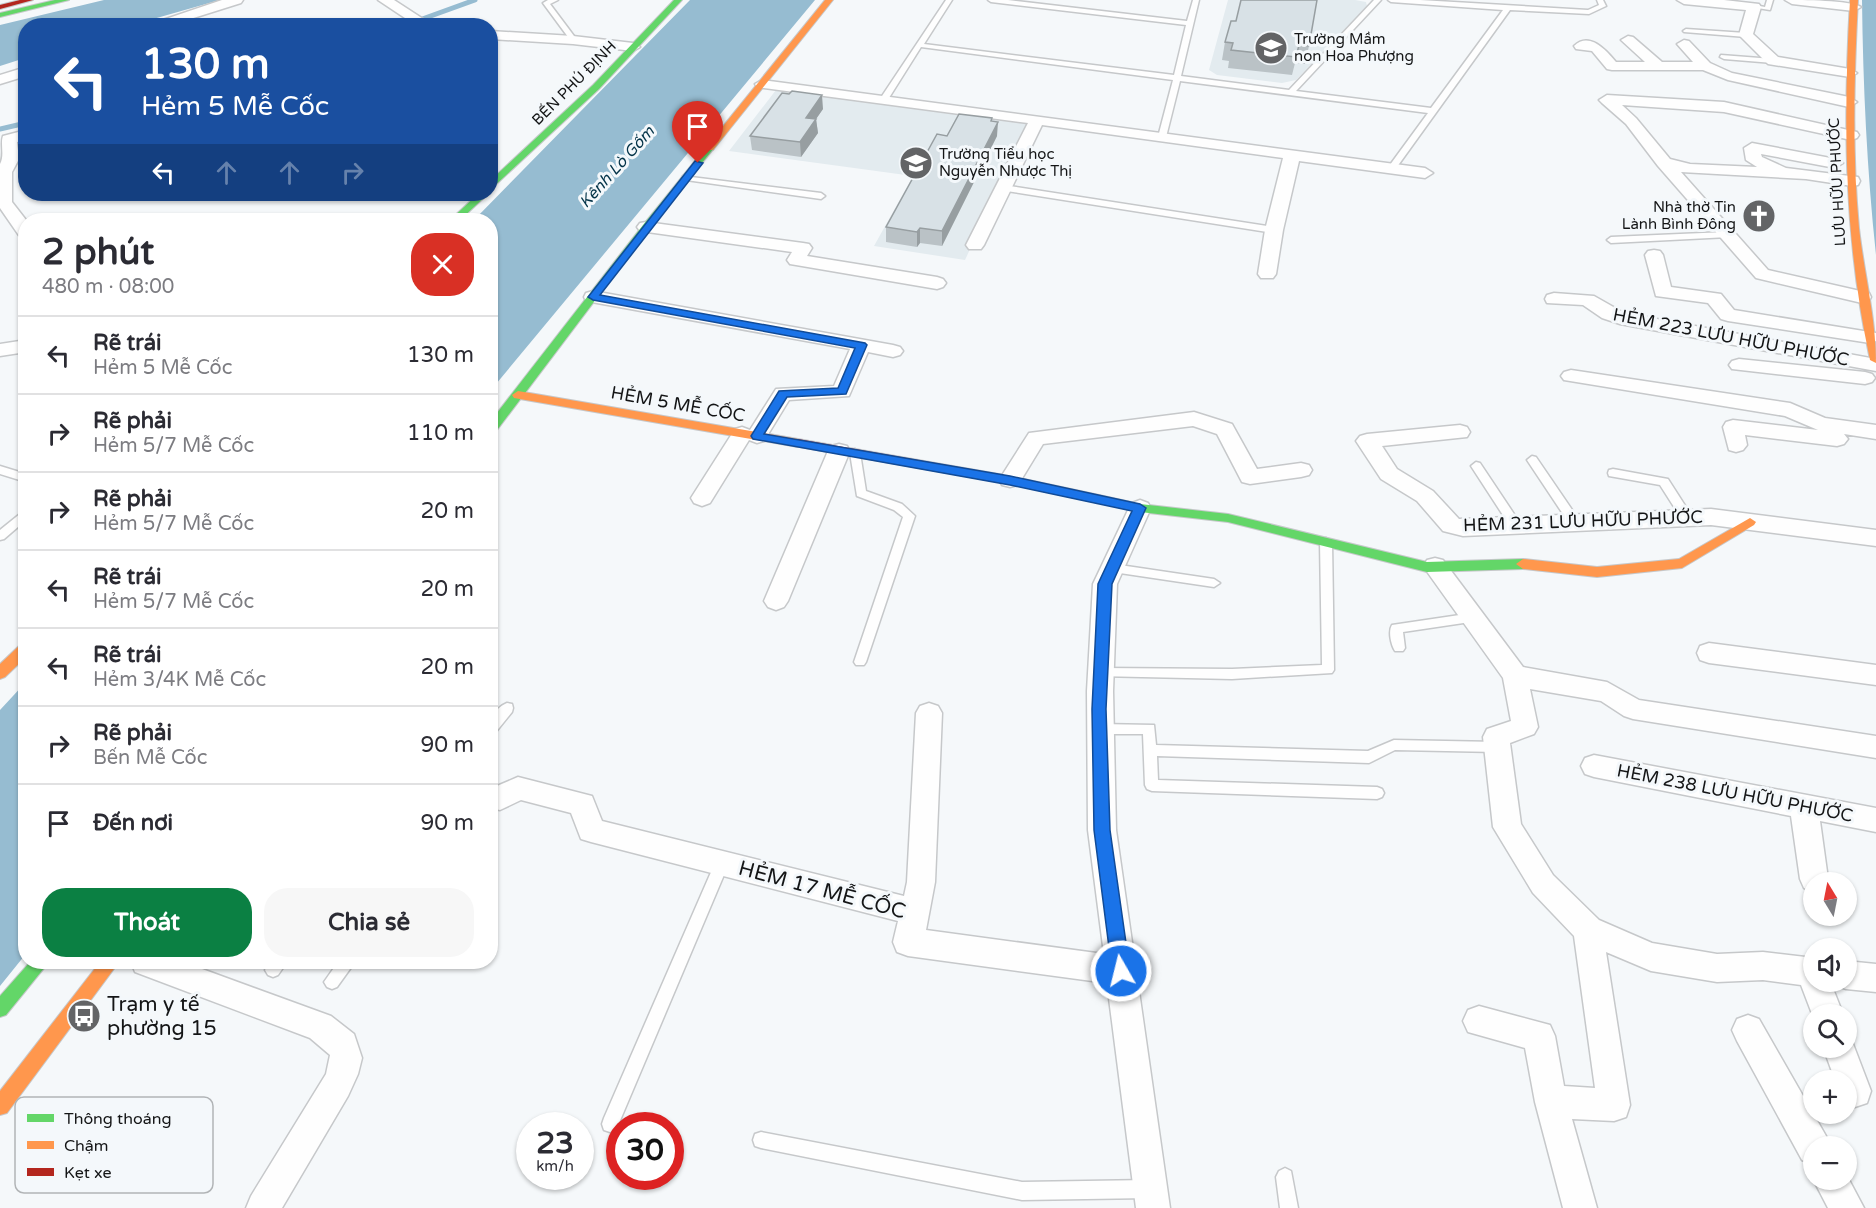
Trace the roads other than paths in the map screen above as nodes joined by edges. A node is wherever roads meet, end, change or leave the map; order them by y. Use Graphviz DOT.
graph roads {
  1 [pos="29,0"];
  2 [pos="65,0"];
  3 [pos="236,0"];
  4 [pos="385,0"];
  5 [pos="555,0"];
  6 [pos="678,0"];
  7 [pos="829,0"];
  8 [pos="949,0"];
  9 [pos="991,0"];
  10 [pos="1075,0"];
  11 [pos="1196,0"];
  12 [pos="1378,0"];
  13 [pos="1391,0"];
  14 [pos="1600,0"];
  15 [pos="1684,0"];
  16 [pos="1770,0"];
  17 [pos="1792,0"];
  18 [pos="1854,4"];
  19 [pos="0,7"];
  20 [pos="1754,7"];
  21 [pos="1508,8"];
  22 [pos="1071,10"];
  23 [pos="0,15"];
  24 [pos="178,18"];
  25 [pos="414,18"];
  26 [pos="1190,23"];
  27 [pos="498,35"];
  28 [pos="1746,35"];
  29 [pos="1685,38"];
  30 [pos="573,40"];
  31 [pos="1628,40"];
  32 [pos="919,45"];
  33 [pos="1581,46"];
  34 [pos="633,47"];
  35 [pos="1724,57"];
  36 [pos="1773,62"];
  37 [pos="1705,66"];
  38 [pos="1660,67"];
  39 [pos="1850,73"];
  40 [pos="18,74"];
  41 [pos="1176,78"];
  42 [pos="0,80"];
  43 [pos="762,84"];
  44 [pos="1291,92"];
  45 [pos="884,99"];
  46 [pos="1849,102"];
  47 [pos="1434,111"];
  48 [pos="1037,120"];
  49 [pos="1851,135"];
  50 [pos="17,137"];
  51 [pos="1162,137"];
  52 [pos="1720,153"];
  53 [pos="1292,155"];
  54 [pos="1664,163"];
  55 [pos="18,169"];
  56 [pos="1391,169"];
  57 [pos="4,172"];
  58 [pos="1733,172"];
  59 [pos="1425,173"];
  60 [pos="1790,174"];
  61 [pos="1852,174"];
  62 [pos="686,178"];
  63 [pos="498,179"];
  64 [pos="1003,188"];
  65 [pos="821,196"];
  66 [pos="475,201"];
  67 [pos="463,213"];
  68 [pos="18,222"];
  69 [pos="646,227"];
  70 [pos="1274,230"];
  71 [pos="1726,235"];
  72 [pos="1611,240"];
  73 [pos="975,245"];
  74 [pos="1654,255"];
  75 [pos="1267,274"];
  76 [pos="937,283"];
  77 [pos="593,297"];
  78 [pos="1862,297"];
  79 [pos="1554,299"];
  80 [pos="1870,337"];
  81 [pos="861,345"];
  82 [pos="18,347"];
  83 [pos="0,350"];
  84 [pos="893,351"];
  85 [pos="1876,360"];
  86 [pos="1739,365"];
  87 [pos="1876,366"];
  88 [pos="1571,376"];
  89 [pos="1876,379"];
  90 [pos="518,395"];
  91 [pos="498,421"];
  92 [pos="1460,432"];
  93 [pos="1876,432"];
  94 [pos="749,435"];
  95 [pos="1876,443"];
  96 [pos="1736,445"];
  97 [pos="847,452"];
  98 [pos="1532,460"];
  99 [pos="1476,466"];
  100 [pos="0,470"];
  101 [pos="1301,470"];
  102 [pos="1613,473"];
  103 [pos="18,476"];
  104 [pos="1010,480"];
  105 [pos="702,498"];
  106 [pos="1140,508"];
  107 [pos="1687,518"];
  108 [pos="18,520"];
  109 [pos="1750,522"];
  110 [pos="1575,523"];
  111 [pos="1516,526"];
  112 [pos="0,536"];
  113 [pos="1876,538"];
  114 [pos="1326,542"];
  115 [pos="1435,566"];
  116 [pos="1113,568"];
  117 [pos="1214,583"];
  118 [pos="776,601"];
  119 [pos="1473,618"];
  120 [pos="1400,648"];
  121 [pos="1709,653"];
  122 [pos="18,656"];
  123 [pos="860,662"];
  124 [pos="0,673"];
  125 [pos="1101,673"];
  126 [pos="1876,675"];
  127 [pos="1515,676"];
  128 [pos="507,708"];
  129 [pos="929,713"];
  130 [pos="498,719"];
  131 [pos="1100,729"];
  132 [pos="1497,747"];
  133 [pos="1876,747"];
  134 [pos="1150,750"];
  135 [pos="1594,766"];
  136 [pos="1377,793"];
  137 [pos="498,798"];
  138 [pos="1804,807"];
  139 [pos="1876,820"];
  140 [pos="722,863"];
  141 [pos="1813,872"];
  142 [pos="915,912"];
  143 [pos="1588,930"];
  144 [pos="34,969"];
  145 [pos="105,969"];
  146 [pos="164,969"];
  147 [pos="342,969"];
  148 [pos="1121,971"];
  149 [pos="1803,973"];
  150 [pos="1857,976"];
  151 [pos="1876,978"];
  152 [pos="332,982"];
  153 [pos="0,1009"];
  154 [pos="1479,1021"];
  155 [pos="1748,1030"];
  156 [pos="1551,1102"];
  157 [pos="0,1106"];
  158 [pos="615,1112"];
  159 [pos="1807,1136"];
  160 [pos="761,1140"];
  161 [pos="1285,1177"];
  162 [pos="1836,1190"];
  163 [pos="1151,1198"];
  164 [pos="263,1208"];
  165 [pos="1290,1208"];
  166 [pos="1580,1208"];
  167 [pos="1846,1208"];
  1 -- 19 [label="main road"];
  2 -- 23 [label="main road"];
  3 -- 24 [label="street"];
  4 -- 25 [label="street"];
  5 -- 30 [label="lane"];
  6 -- 34 [label="main road, BẾN PHÚ ĐỊNH"];
  7 -- 43 [label="main road"];
  8 -- 32 [label="lane"];
  9 -- 22 [label="lane"];
  10 -- 22 [label="lane"];
  11 -- 26 [label="lane"];
  12 -- 44 [label="lane"];
  13 -- 21 [label="lane"];
  14 -- 21 [label="lane"];
  15 -- 20 [label="street"];
  16 -- 20 [label="lane"];
  17 -- 18 [label="street"];
  18 -- 39 [label="main road, LƯU HỮU PHƯỚC"];
  20 -- 28 [label="street"];
  21 -- 47 [label="lane"];
  22 -- 26 [label="lane"];
  26 -- 41 [label="lane"];
  27 -- 30 [label="street"];
  28 -- 29 [label="lane"];
  28 -- 36 [label="street"];
  29 -- 37 [label="street"];
  30 -- 34 [label="street"];
  31 -- 38 [label="street"];
  32 -- 41 [label="lane"];
  32 -- 45 [label="lane"];
  33 -- 38 [label="street"];
  34 -- 63 [label="main road, BẾN PHÚ ĐỊNH"];
  35 -- 36 [label="lane"];
  36 -- 39 [label="street"];
  37 -- 38 [label="street"];
  37 -- 46 [label="street"];
  39 -- 46 [label="main road, LƯU HỮU PHƯỚC"];
  40 -- 42 [label="street"];
  41 -- 44 [label="lane"];
  41 -- 51 [label="lane"];
  43 -- 45 [label="street"];
  43 -- 62 [label="main road"];
  44 -- 47 [label="lane"];
  45 -- 48 [label="street"];
  46 -- 49 [label="main road, LƯU HỮU PHƯỚC"];
  47 -- 56 [label="lane"];
  48 -- 51 [label="street"];
  48 -- 64 [label="street"];
  49 -- 54 [label="street"];
  49 -- 61 [label="main road, LƯU HỮU PHƯỚC"];
  50 -- 57 [label="street"];
  51 -- 53 [label="street"];
  52 -- 58 [label="street"];
  53 -- 56 [label="street"];
  53 -- 70 [label="street"];
  54 -- 58 [label="street"];
  54 -- 71 [label="street"];
  55 -- 57 [label="street"];
  56 -- 59 [label="street"];
  57 -- 68 [label="street"];
  58 -- 60 [label="street"];
  60 -- 61 [label="street"];
  60 -- 61 [label="street"];
  61 -- 78 [label="main road, LƯU HỮU PHƯỚC"];
  62 -- 65 [label="lane"];
  62 -- 69 [label="main road"];
  64 -- 70 [label="lane"];
  64 -- 73 [label="street"];
  66 -- 67 [label="main road"];
  69 -- 76 [label="street"];
  69 -- 77 [label="main road"];
  70 -- 75 [label="street"];
  71 -- 72 [label="lane"];
  71 -- 78 [label="street"];
  74 -- 80 [label="street"];
  77 -- 81 [label="street"];
  77 -- 90 [label="main road"];
  78 -- 80 [label="main road, LƯU HỮU PHƯỚC"];
  79 -- 87 [label="street, HẺM 223 LƯU HỮU PHƯỚC"];
  80 -- 85 [label="main road, LƯU HỮU PHƯỚC"];
  81 -- 84 [label="street"];
  81 -- 94 [label="street"];
  82 -- 83 [label="street"];
  86 -- 89 [label="street"];
  88 -- 93 [label="street"];
  90 -- 91 [label="main road"];
  90 -- 94 [label="main road, HẺM 5 MỄ CỐC"];
  92 -- 111 [label="street, HẺM 231 LƯU HỮU PHƯỚC"];
  94 -- 97 [label="main road, HẺM 5 MỄ CỐC"];
  94 -- 105 [label="street"];
  95 -- 96 [label="street"];
  97 -- 104 [label="main road, HẺM 5 MỄ CỐC"];
  97 -- 118 [label="street"];
  97 -- 123 [label="lane"];
  98 -- 110 [label="lane"];
  99 -- 111 [label="lane"];
  100 -- 103 [label="lane"];
  101 -- 104 [label="street"];
  102 -- 107 [label="lane"];
  104 -- 106 [label="main road, HẺM 5 MỄ CỐC"];
  106 -- 114 [label="main road, HẺM 5 MỄ CỐC"];
  106 -- 116 [label="street"];
  107 -- 109 [label="street, HẺM 231 LƯU HỮU PHƯỚC"];
  107 -- 110 [label="street, HẺM 231 LƯU HỮU PHƯỚC"];
  108 -- 112 [label="lane"];
  109 -- 113 [label="street, HẺM 231 LƯU HỮU PHƯỚC"];
  109 -- 115 [label="main road, HẺM 231 LƯU HỮU PHƯỚC"];
  110 -- 111 [label="street, HẺM 231 LƯU HỮU PHƯỚC"];
  114 -- 115 [label="main road, HẺM 231 LƯU HỮU PHƯỚC"];
  114 -- 125 [label="lane"];
  115 -- 119 [label="street"];
  116 -- 117 [label="lane"];
  116 -- 125 [label="street"];
  119 -- 120 [label="lane"];
  119 -- 127 [label="street"];
  121 -- 126 [label="street"];
  122 -- 124 [label="main road"];
  125 -- 131 [label="street"];
  127 -- 132 [label="street"];
  127 -- 133 [label="street"];
  128 -- 130 [label="lane"];
  129 -- 142 [label="street"];
  131 -- 134 [label="lane"];
  131 -- 148 [label="street"];
  132 -- 134 [label="lane"];
  132 -- 143 [label="street"];
  134 -- 136 [label="lane"];
  135 -- 138 [label="street, HẺM 238 LƯU HỮU PHƯỚC"];
  137 -- 140 [label="street, HẺM 17 MỄ CỐC"];
  138 -- 139 [label="street, HẺM 238 LƯU HỮU PHƯỚC"];
  138 -- 141 [label="street"];
  140 -- 142 [label="street, HẺM 17 MỄ CỐC"];
  140 -- 158 [label="lane"];
  142 -- 148 [label="street, HẺM 17 MỄ CỐC"];
  143 -- 149 [label="street"];
  143 -- 156 [label="street"];
  144 -- 153 [label="main road"];
  145 -- 157 [label="main road"];
  146 -- 164 [label="street"];
  147 -- 152 [label="lane"];
  148 -- 163 [label="street"];
  150 -- 151 [label="street"];
  154 -- 156 [label="street"];
  155 -- 159 [label="street"];
  156 -- 166 [label="street"];
  160 -- 163 [label="lane"];
  161 -- 165 [label="lane"];
  162 -- 167 [label="street"];
}
